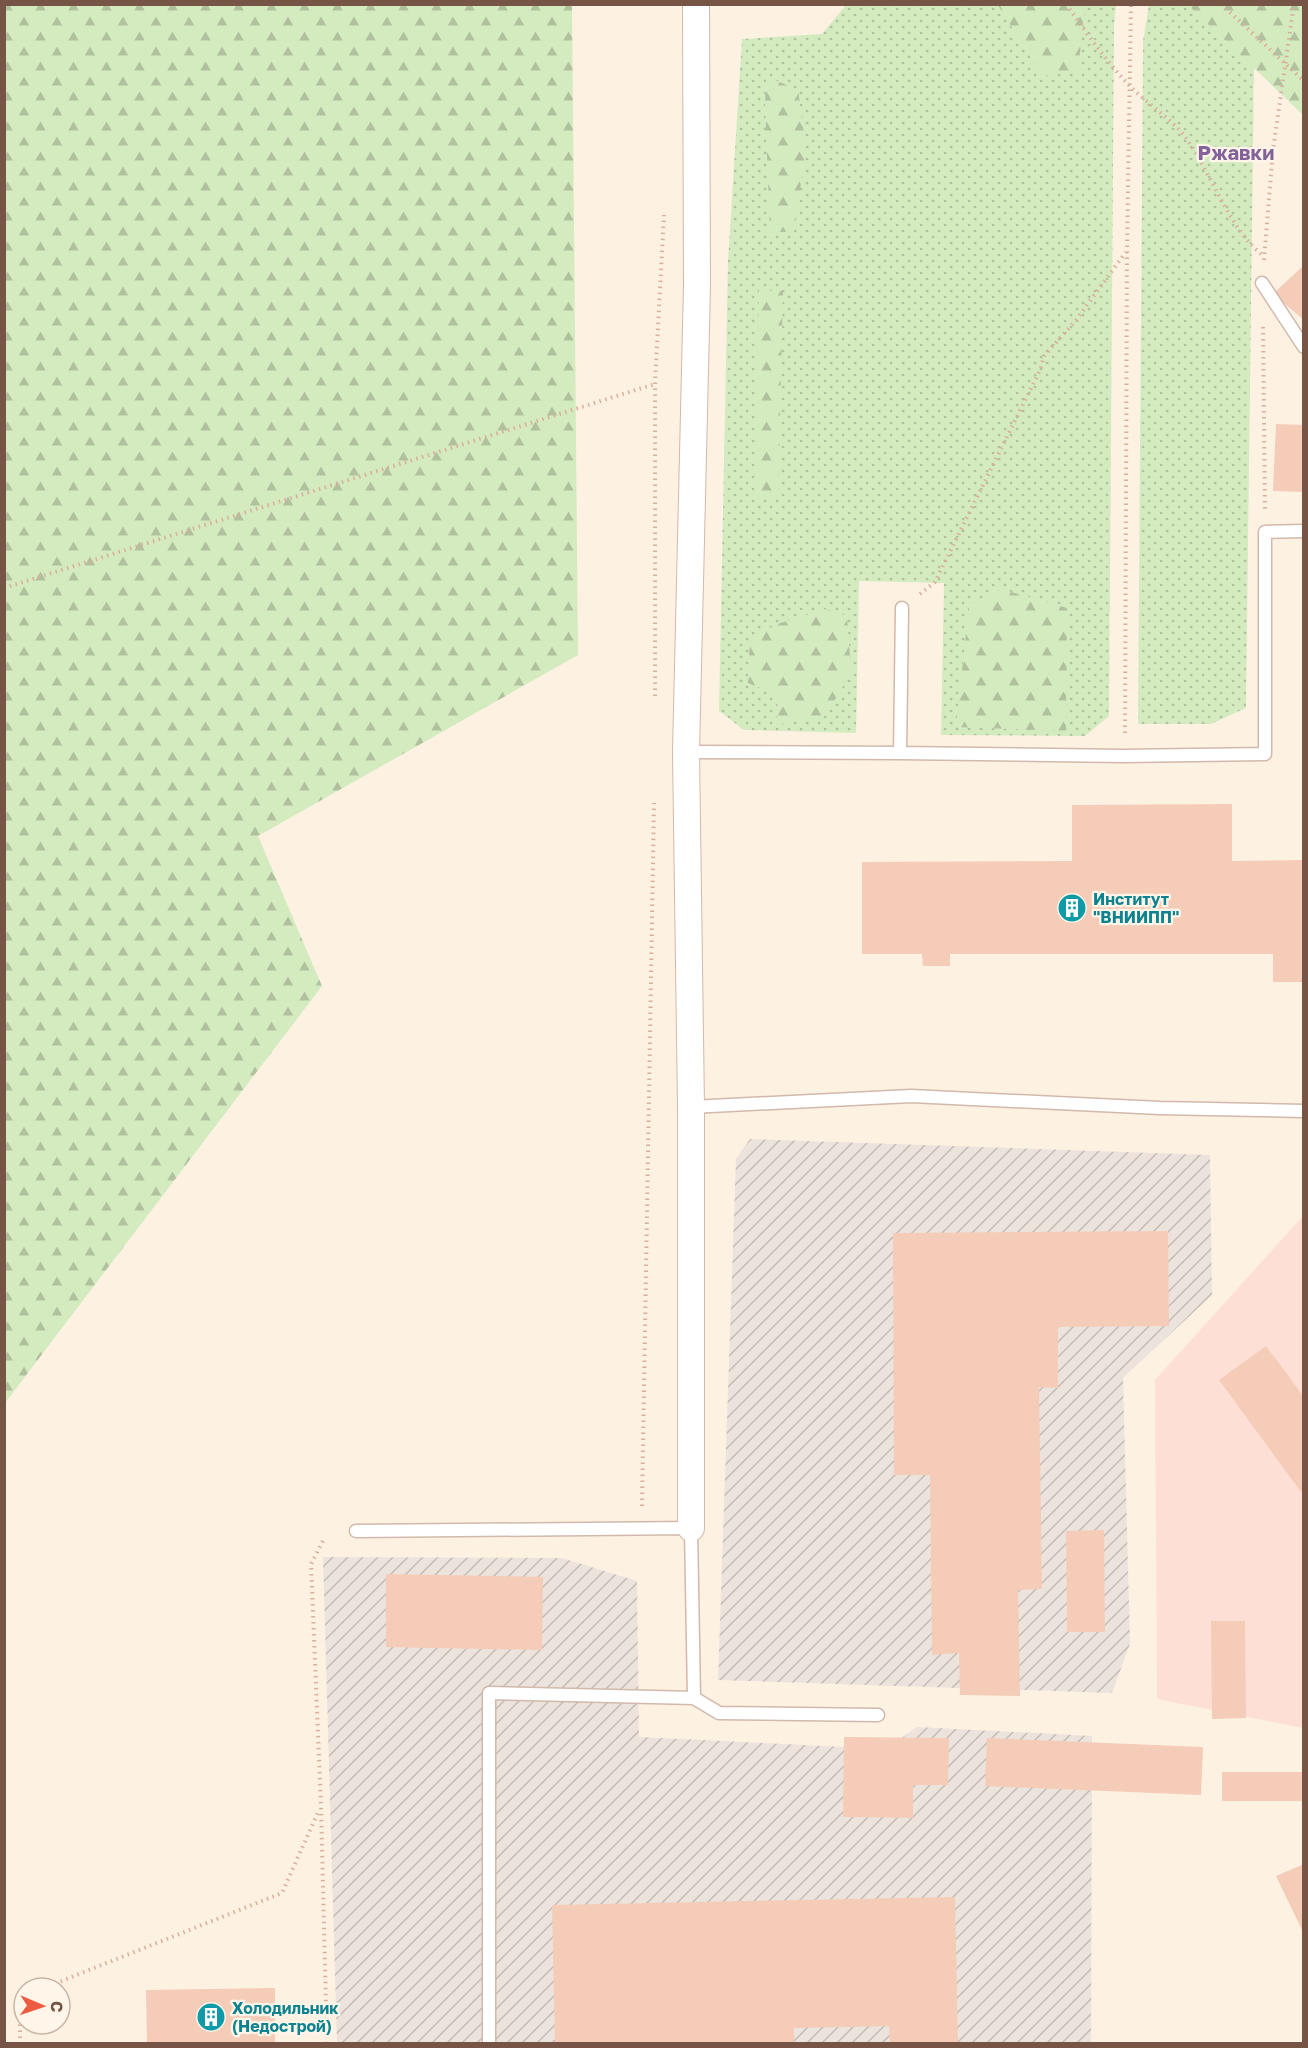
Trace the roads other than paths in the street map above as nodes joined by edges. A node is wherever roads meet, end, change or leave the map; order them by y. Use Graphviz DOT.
graph roads {
  1 [pos="696,4"];
  2 [pos="1262,283"];
  3 [pos="1304,347"];
  4 [pos="1304,531"];
  5 [pos="903,608"];
  6 [pos="686,752"];
  7 [pos="900,753"];
  8 [pos="691,1107"];
  9 [pos="1304,1111"];
  10 [pos="691,1528"];
  11 [pos="356,1531"];
  12 [pos="694,1698"];
  13 [pos="878,1715"];
  14 [pos="489,2043"];
  1 -- 6 [label="street"];
  2 -- 3 [label="lane"];
  4 -- 7 [label="lane"];
  5 -- 7 [label="lane"];
  6 -- 7 [label="lane"];
  6 -- 8 [label="street"];
  8 -- 9 [label="lane"];
  8 -- 10 [label="street"];
  10 -- 11 [label="lane"];
  10 -- 12 [label="lane"];
  12 -- 13 [label="lane"];
  12 -- 14 [label="lane"];
}
